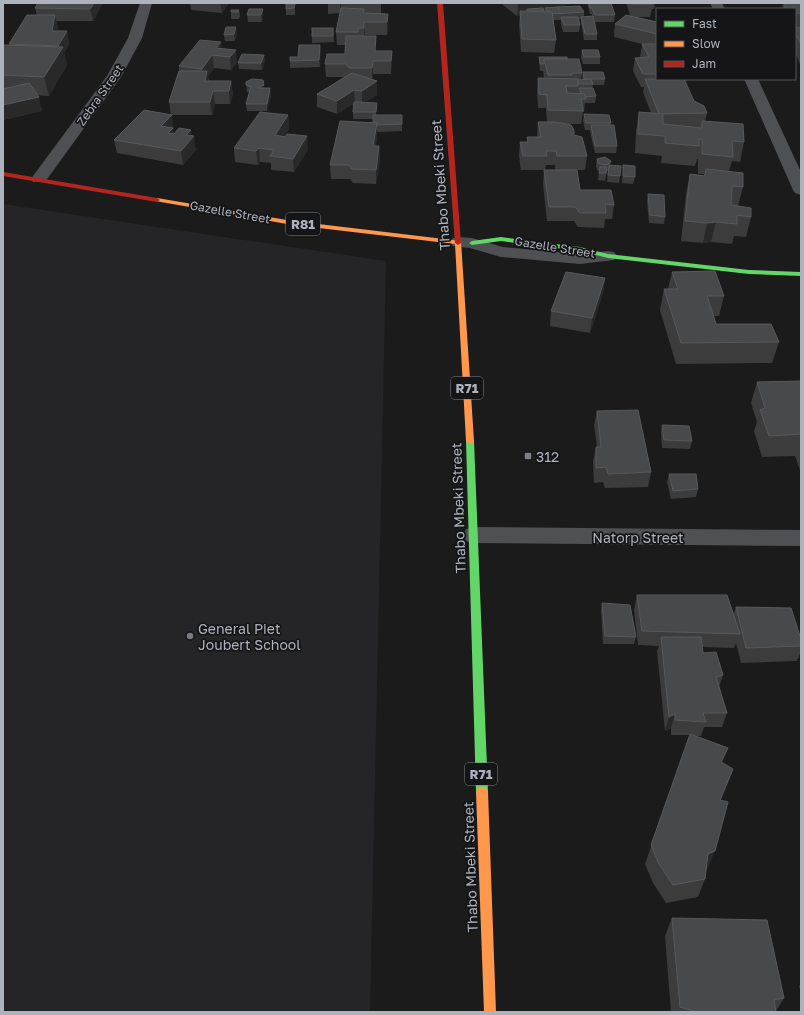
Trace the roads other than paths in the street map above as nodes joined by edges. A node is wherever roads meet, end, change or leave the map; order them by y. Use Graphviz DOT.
graph roads {
  1 [pos="146,3"];
  2 [pos="440,3"];
  3 [pos="751,80"];
  4 [pos="3,174"];
  5 [pos="39,179"];
  6 [pos="801,190"];
  7 [pos="465,242"];
  8 [pos="608,256"];
  9 [pos="801,274"];
  10 [pos="474,535"];
  11 [pos="801,538"];
  12 [pos="490,1012"];
  1 -- 5 [label="street, Zebra Street"];
  2 -- 7 [label="main road, Thabo Mbeki Street / R71"];
  3 -- 6 [label="street"];
  4 -- 5 [label="main road, Gazelle Street / R81"];
  5 -- 7 [label="main road, Gazelle Street / R81"];
  7 -- 8 [label="street, Gazelle Street"];
  7 -- 10 [label="main road, Thabo Mbeki Street / R71"];
  8 -- 9 [label="main road, Gazelle Street"];
  10 -- 11 [label="street, Natorp Street"];
  10 -- 12 [label="main road, Thabo Mbeki Street / R71"];
}
